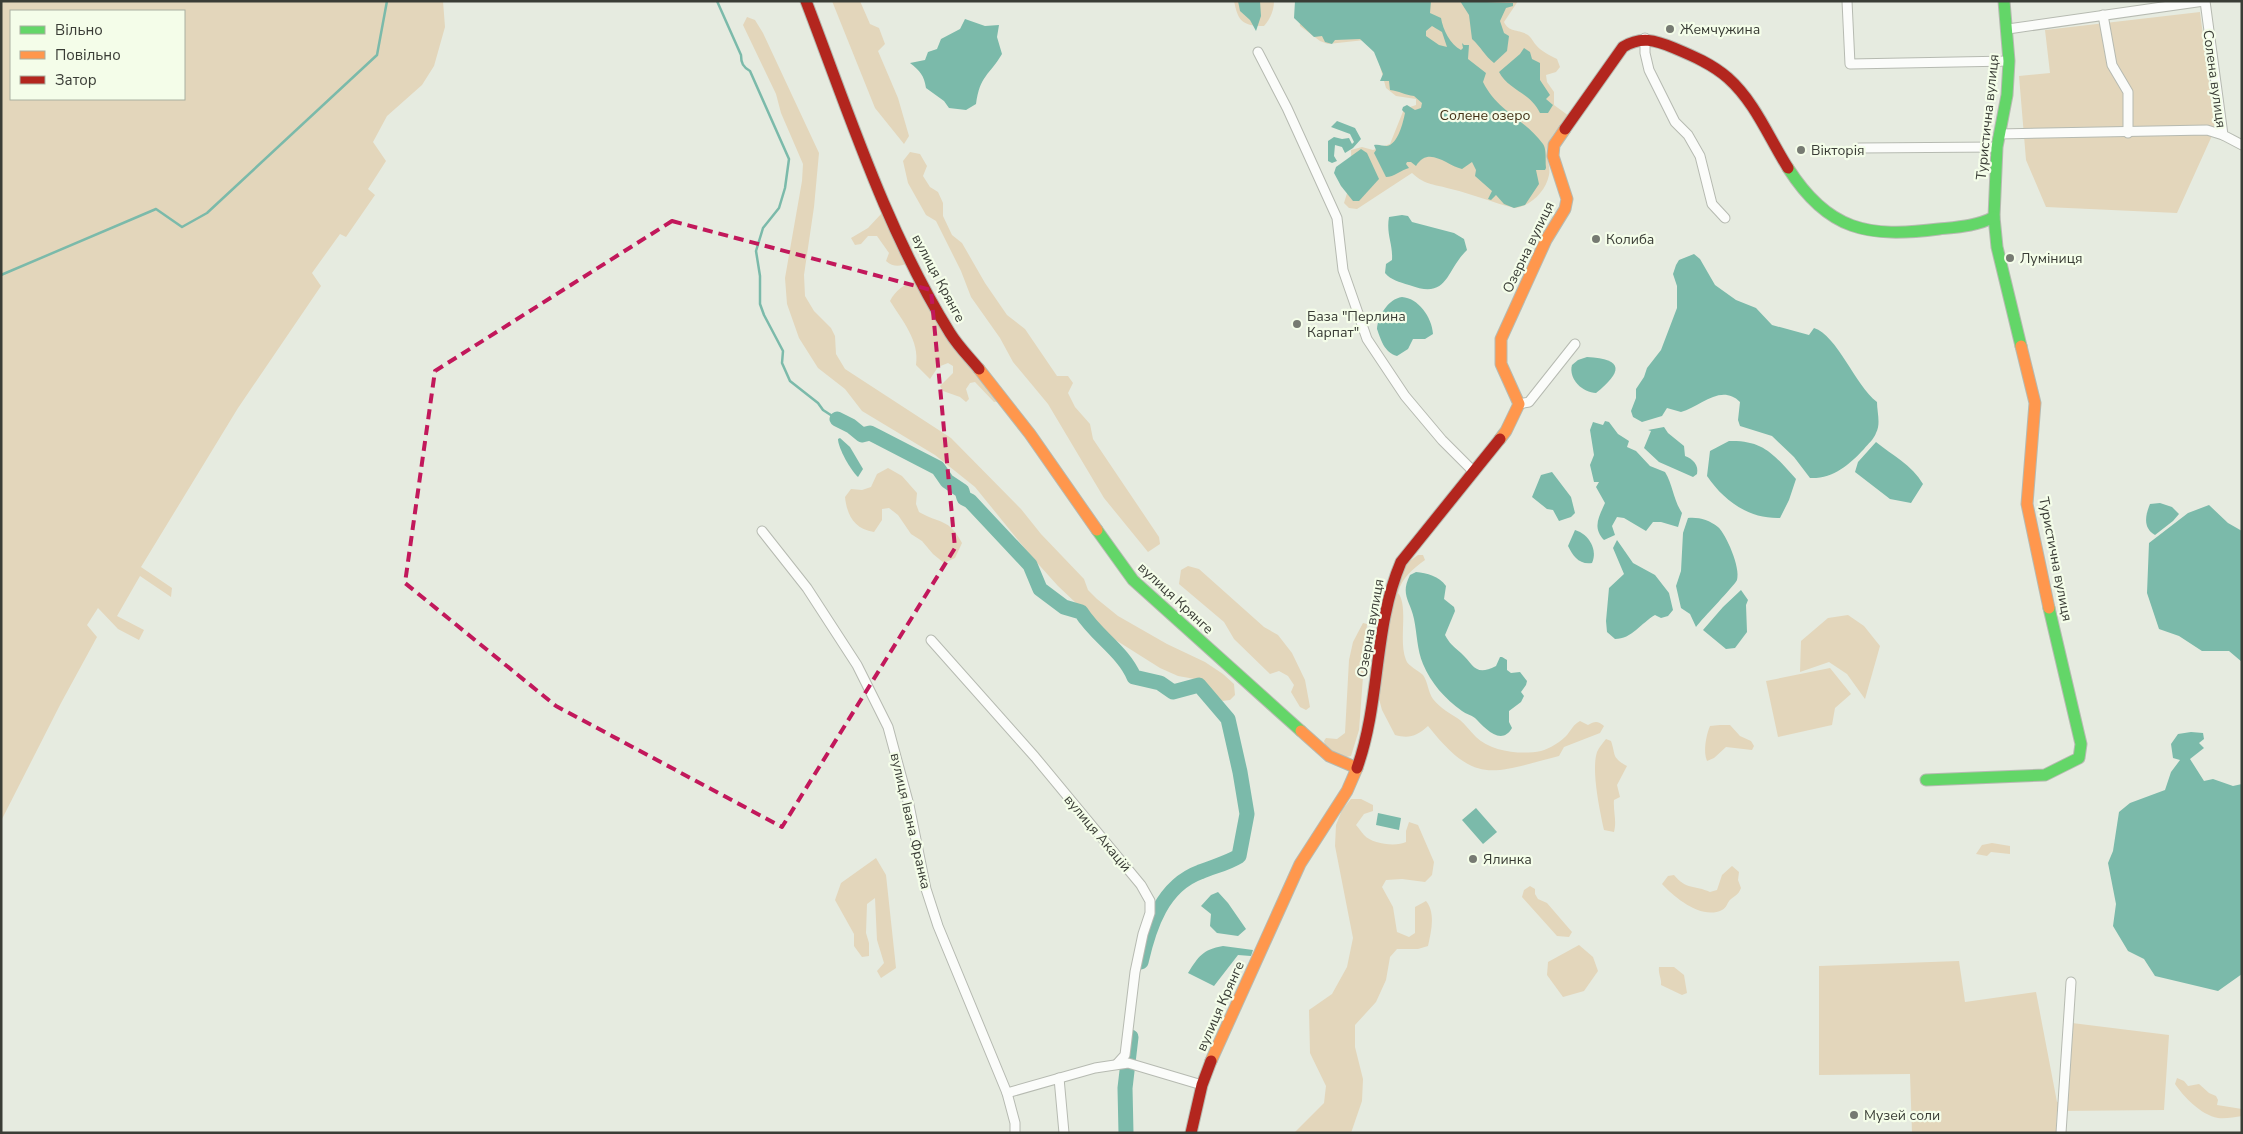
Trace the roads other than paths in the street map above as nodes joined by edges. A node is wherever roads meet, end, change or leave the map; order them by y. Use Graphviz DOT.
graph roads {
  1 [pos="806,1"];
  2 [pos="1847,1"];
  3 [pos="2004,1"];
  4 [pos="2204,1"];
  5 [pos="2103,16"];
  6 [pos="2008,29"];
  7 [pos="1645,38"];
  8 [pos="1258,52"];
  9 [pos="2009,61"];
  10 [pos="2128,133"];
  11 [pos="2000,134"];
  12 [pos="2223,135"];
  13 [pos="2242,145"];
  14 [pos="1997,146"];
  15 [pos="1859,148"];
  16 [pos="1994,217"];
  17 [pos="1725,218"];
  18 [pos="1575,344"];
  19 [pos="1519,404"];
  20 [pos="1474,472"];
  21 [pos="762,531"];
  22 [pos="931,640"];
  23 [pos="1357,768"];
  24 [pos="1926,780"];
  25 [pos="2072,982"];
  26 [pos="1116,1064"];
  27 [pos="1059,1078"];
  28 [pos="1202,1085"];
  29 [pos="1008,1092"];
  30 [pos="1015,1133"];
  31 [pos="1064,1133"];
  32 [pos="1191,1133"];
  33 [pos="2061,1133"];
  1 -- 23 [label="street, вулиця Крянге"];
  2 -- 9 [label="street"];
  3 -- 6 [label="street, Туристична вулиця"];
  4 -- 5 [label="street"];
  4 -- 12 [label="street, Солена вулиця"];
  5 -- 6 [label="street"];
  5 -- 10 [label="street"];
  6 -- 9 [label="street, Туристична вулиця"];
  7 -- 16 [label="street"];
  7 -- 17 [label="street"];
  7 -- 19 [label="street, Озерна вулиця"];
  8 -- 20 [label="street"];
  9 -- 11 [label="street, Туристична вулиця"];
  10 -- 11 [label="street"];
  10 -- 12 [label="street"];
  11 -- 14 [label="street, Туристична вулиця"];
  12 -- 13 [label="street, Солена вулиця"];
  14 -- 15 [label="street"];
  14 -- 16 [label="street, Туристична вулиця"];
  16 -- 24 [label="street, Туристична вулиця"];
  18 -- 19 [label="street"];
  19 -- 20 [label="street, Озерна вулиця"];
  20 -- 23 [label="street, Озерна вулиця"];
  21 -- 29 [label="street, вулиця Івана Франка"];
  22 -- 26 [label="street, вулиця Акацій"];
  23 -- 28 [label="street, вулиця Крянге"];
  25 -- 33 [label="street"];
  26 -- 27 [label="street"];
  26 -- 28 [label="street"];
  27 -- 29 [label="street"];
  27 -- 31 [label="street"];
  28 -- 32 [label="street, вулиця Крянге"];
  29 -- 30 [label="street, вулиця Івана Франка"];
}
